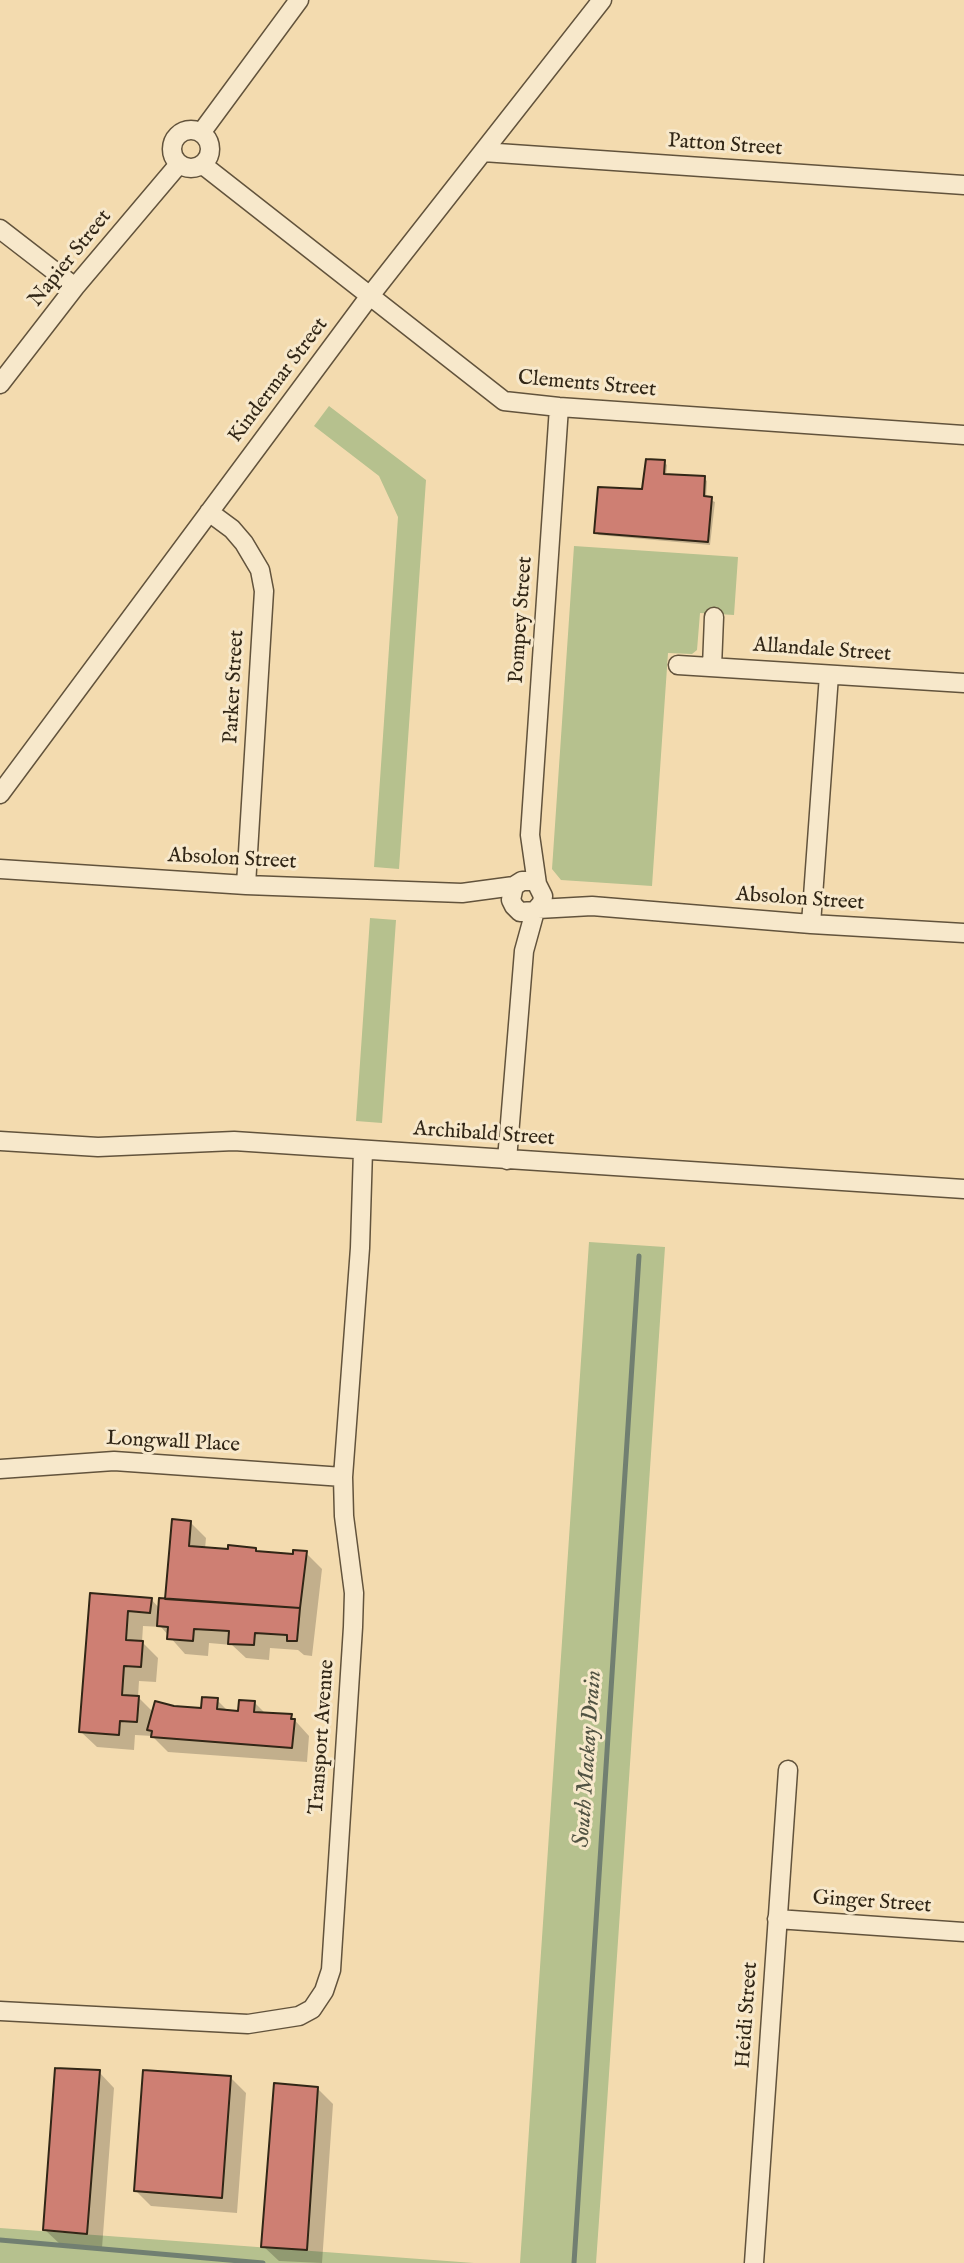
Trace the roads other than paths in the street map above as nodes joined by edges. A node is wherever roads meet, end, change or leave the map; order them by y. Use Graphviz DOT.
graph roads {
  1 [pos="299,0"];
  2 [pos="602,0"];
  3 [pos="201,133"];
  4 [pos="483,152"];
  5 [pos="179,164"];
  6 [pos="203,165"];
  7 [pos="964,185"];
  8 [pos="0,229"];
  9 [pos="75,287"];
  10 [pos="369,297"];
  11 [pos="0,384"];
  12 [pos="559,407"];
  13 [pos="964,435"];
  14 [pos="209,512"];
  15 [pos="714,617"];
  16 [pos="678,665"];
  17 [pos="712,667"];
  18 [pos="829,675"];
  19 [pos="964,683"];
  20 [pos="0,794"];
  21 [pos="530,835"];
  22 [pos="0,869"];
  23 [pos="246,885"];
  24 [pos="515,885"];
  25 [pos="539,887"];
  26 [pos="462,893"];
  27 [pos="592,906"];
  28 [pos="515,908"];
  29 [pos="537,910"];
  30 [pos="811,924"];
  31 [pos="964,933"];
  32 [pos="524,951"];
  33 [pos="0,1141"];
  34 [pos="363,1150"];
  35 [pos="508,1160"];
  36 [pos="964,1189"];
  37 [pos="0,1469"];
  38 [pos="343,1477"];
  39 [pos="788,1770"];
  40 [pos="777,1919"];
  41 [pos="964,1931"];
  42 [pos="0,2011"];
  43 [pos="754,2263"];
  1 -- 3 [label="street"];
  2 -- 4 [label="street, Kindermar Street"];
  3 -- 5 [label="street"];
  3 -- 6 [label="street"];
  4 -- 7 [label="street, Patton Street"];
  4 -- 10 [label="street, Kindermar Street"];
  5 -- 6 [label="street"];
  5 -- 9 [label="street, Napier Street"];
  6 -- 10 [label="street, Clements Street"];
  8 -- 9 [label="street"];
  9 -- 11 [label="street, Napier Street"];
  10 -- 12 [label="street, Clements Street"];
  10 -- 14 [label="street, Kindermar Street"];
  12 -- 13 [label="street, Clements Street"];
  12 -- 21 [label="street, Pompey Street"];
  14 -- 20 [label="street, Kindermar Street"];
  14 -- 23 [label="street, Parker Street"];
  15 -- 17 [label="street"];
  16 -- 17 [label="street, Allandale Street"];
  17 -- 18 [label="street, Allandale Street"];
  18 -- 19 [label="street, Allandale Street"];
  18 -- 30 [label="street"];
  21 -- 24 [label="street, Pompey Street"];
  21 -- 25 [label="street, Pompey Street"];
  22 -- 23 [label="street, Absolon Street"];
  23 -- 26 [label="street, Absolon Street"];
  24 -- 25 [label="street"];
  24 -- 26 [label="street, Absolon Street"];
  24 -- 28 [label="street"];
  25 -- 27 [label="street, Absolon Street"];
  25 -- 29 [label="street"];
  26 -- 28 [label="street, Absolon Street"];
  27 -- 29 [label="street, Absolon Street"];
  27 -- 30 [label="street, Absolon Street"];
  28 -- 29 [label="street"];
  28 -- 32 [label="street"];
  29 -- 32 [label="street"];
  30 -- 31 [label="street, Absolon Street"];
  32 -- 35 [label="street"];
  33 -- 34 [label="street, Archibald Street"];
  34 -- 35 [label="street, Archibald Street"];
  34 -- 38 [label="street, Transport Avenue"];
  35 -- 36 [label="street, Archibald Street"];
  37 -- 38 [label="street, Longwall Place"];
  38 -- 42 [label="street, Transport Avenue"];
  39 -- 40 [label="street, Heidi Street"];
  40 -- 41 [label="street, Ginger Street"];
  40 -- 43 [label="street, Heidi Street"];
}
